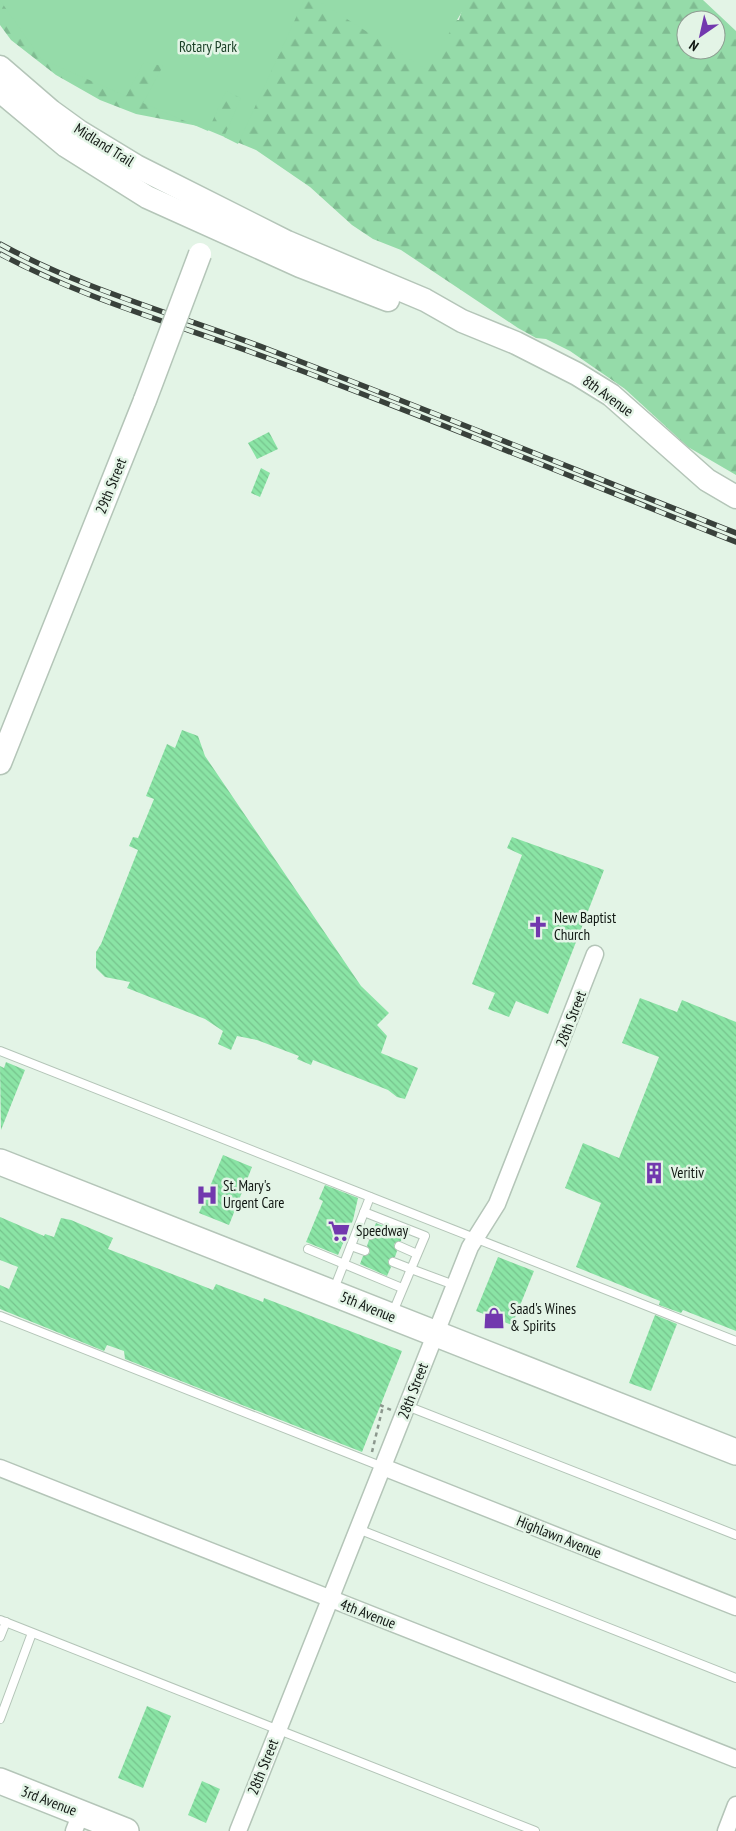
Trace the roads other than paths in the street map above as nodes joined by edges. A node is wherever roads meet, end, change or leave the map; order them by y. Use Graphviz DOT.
graph roads {
  1 [pos="0,67"];
  2 [pos="0,91"];
  3 [pos="215,217"];
  4 [pos="736,497"];
  5 [pos="0,763"];
  6 [pos="595,954"];
  7 [pos="0,1051"];
  8 [pos="0,1162"];
  9 [pos="370,1197"];
  10 [pos="364,1212"];
  11 [pos="426,1219"];
  12 [pos="358,1230"];
  13 [pos="420,1234"];
  14 [pos="371,1235"];
  15 [pos="475,1238"];
  16 [pos="351,1246"];
  17 [pos="399,1246"];
  18 [pos="308,1249"];
  19 [pos="365,1251"];
  20 [pos="417,1254"];
  21 [pos="393,1262"];
  22 [pos="344,1263"];
  23 [pos="411,1269"];
  24 [pos="454,1285"];
  25 [pos="402,1288"];
  26 [pos="332,1293"];
  27 [pos="0,1316"];
  28 [pos="391,1316"];
  29 [pos="436,1334"];
  30 [pos="736,1341"];
  31 [pos="407,1406"];
  32 [pos="736,1452"];
  33 [pos="378,1461"];
  34 [pos="0,1468"];
  35 [pos="358,1529"];
  36 [pos="736,1535"];
  37 [pos="329,1599"];
  38 [pos="736,1607"];
  39 [pos="3,1621"];
  40 [pos="32,1633"];
  41 [pos="0,1637"];
  42 [pos="736,1678"];
  43 [pos="0,1719"];
  44 [pos="278,1730"];
  45 [pos="736,1758"];
  46 [pos="0,1782"];
  47 [pos="736,1805"];
  48 [pos="77,1822"];
  49 [pos="126,1831"];
  50 [pos="238,1831"];
  51 [pos="535,1831"];
  52 [pos="726,1831"];
  1 -- 3 [label="main road, Midland Trail"];
  2 -- 3 [label="main road, Midland Trail"];
  3 -- 4 [label="main road, 8th Avenue"];
  3 -- 5 [label="main road, 29th Street, bridge"];
  6 -- 15 [label="street, 28th Street"];
  7 -- 9 [label="lane"];
  8 -- 26 [label="main road, 5th Avenue"];
  9 -- 10 [label="lane"];
  9 -- 11 [label="lane"];
  10 -- 12 [label="lane"];
  10 -- 13 [label="lane"];
  11 -- 13 [label="lane"];
  11 -- 15 [label="lane"];
  12 -- 14 [label="lane"];
  12 -- 16 [label="lane"];
  13 -- 20 [label="lane"];
  15 -- 24 [label="street, 28th Street"];
  15 -- 30 [label="lane"];
  16 -- 19 [label="lane"];
  16 -- 22 [label="lane"];
  17 -- 20 [label="lane"];
  18 -- 22 [label="lane"];
  20 -- 23 [label="lane"];
  21 -- 23 [label="lane"];
  22 -- 25 [label="lane"];
  22 -- 26 [label="lane"];
  23 -- 24 [label="lane"];
  23 -- 25 [label="lane"];
  24 -- 29 [label="street, 28th Street"];
  25 -- 28 [label="lane"];
  26 -- 28 [label="main road, 5th Avenue"];
  27 -- 33 [label="lane"];
  28 -- 29 [label="main road, 5th Avenue"];
  29 -- 31 [label="street, 28th Street"];
  29 -- 32 [label="main road, 5th Avenue"];
  31 -- 33 [label="street, 28th Street"];
  31 -- 36 [label="lane"];
  33 -- 35 [label="street, 28th Street"];
  33 -- 38 [label="street, Highlawn Avenue"];
  34 -- 37 [label="street, 4th Avenue"];
  35 -- 37 [label="street, 28th Street"];
  35 -- 42 [label="lane"];
  37 -- 44 [label="street, 28th Street"];
  37 -- 45 [label="street, 4th Avenue"];
  39 -- 40 [label="lane"];
  39 -- 41 [label="lane"];
  40 -- 43 [label="lane"];
  40 -- 44 [label="lane"];
  44 -- 50 [label="street, 28th Street"];
  44 -- 51 [label="lane"];
  46 -- 48 [label="main road, 3rd Avenue"];
  47 -- 52 [label="street"];
  48 -- 49 [label="main road, 3rd Avenue"];
}
